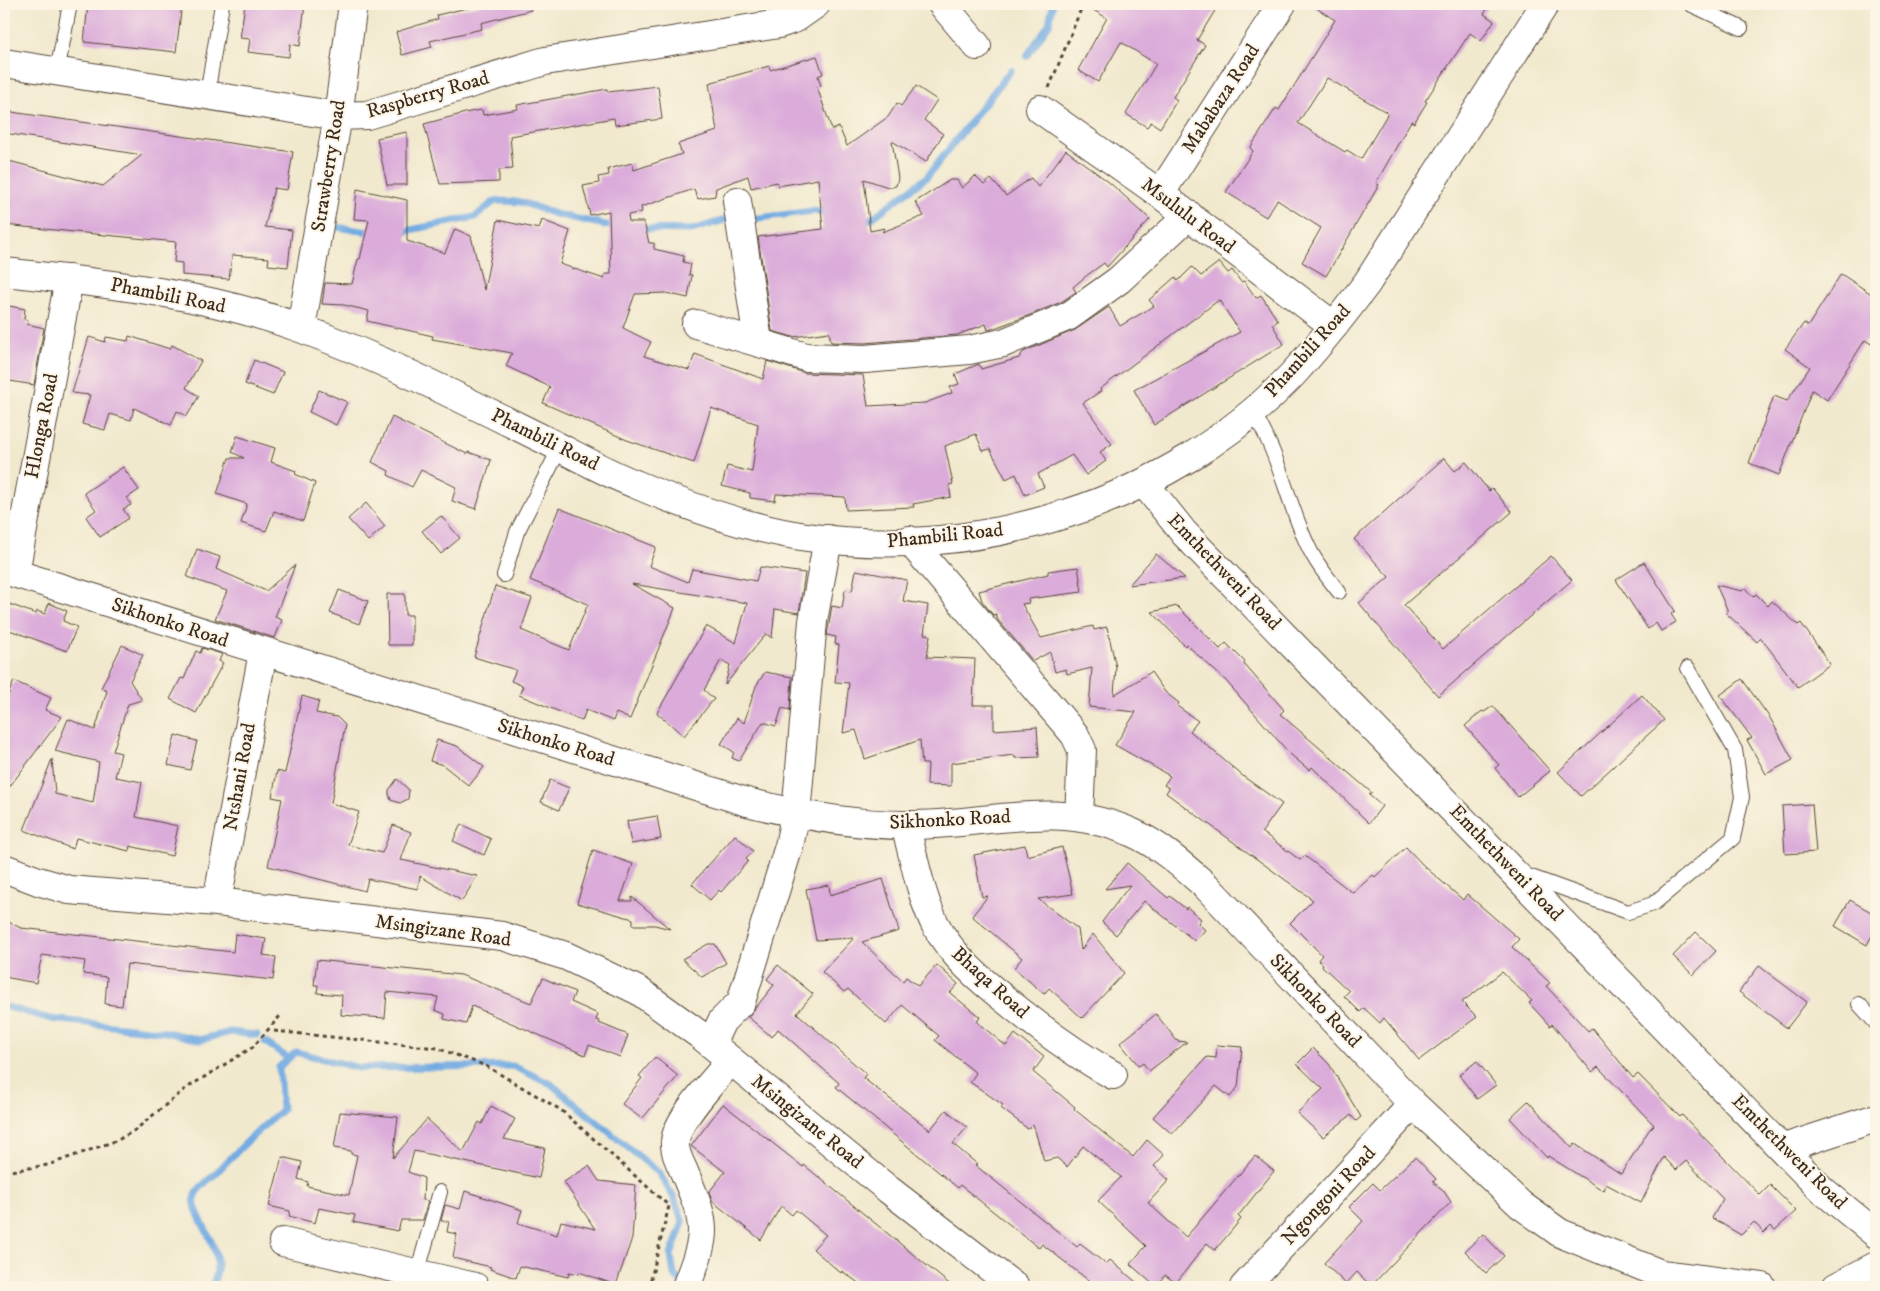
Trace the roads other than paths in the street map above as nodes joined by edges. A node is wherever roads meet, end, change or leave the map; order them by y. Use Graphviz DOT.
graph roads {
  1 [pos="70,4"];
  2 [pos="222,4"];
  3 [pos="352,4"];
  4 [pos="816,4"];
  5 [pos="942,4"];
  6 [pos="1282,4"];
  7 [pos="1545,4"];
  8 [pos="1690,4"];
  9 [pos="1741,28"];
  10 [pos="977,46"];
  11 [pos="4,64"];
  12 [pos="57,72"];
  13 [pos="207,95"];
  14 [pos="1040,109"];
  15 [pos="338,116"];
  16 [pos="1160,194"];
  17 [pos="737,201"];
  18 [pos="1189,216"];
  19 [pos="4,272"];
  20 [pos="70,280"];
  21 [pos="696,324"];
  22 [pos="1334,326"];
  23 [pos="301,328"];
  24 [pos="758,341"];
  25 [pos="1252,410"];
  26 [pos="560,448"];
  27 [pos="1144,483"];
  28 [pos="828,539"];
  29 [pos="909,540"];
  30 [pos="9,571"];
  31 [pos="504,575"];
  32 [pos="1339,592"];
  33 [pos="264,652"];
  34 [pos="1688,668"];
  35 [pos="794,814"];
  36 [pos="1079,817"];
  37 [pos="905,825"];
  38 [pos="4,868"];
  39 [pos="1513,871"];
  40 [pos="217,902"];
  41 [pos="1859,1004"];
  42 [pos="1876,1023"];
  43 [pos="721,1052"];
  44 [pos="1113,1075"];
  45 [pos="1413,1104"];
  46 [pos="1876,1118"];
  47 [pos="1784,1148"];
  48 [pos="440,1192"];
  49 [pos="1876,1234"];
  50 [pos="283,1242"];
  51 [pos="1876,1266"];
  52 [pos="417,1274"];
  53 [pos="1662,1280"];
  54 [pos="445,1284"];
  55 [pos="476,1287"];
  56 [pos="686,1287"];
  57 [pos="1015,1287"];
  58 [pos="1244,1287"];
  59 [pos="1762,1287"];
  60 [pos="1836,1287"];
  1 -- 12 [label="lane"];
  2 -- 13 [label="lane"];
  3 -- 15 [label="street, Strawberry Road"];
  4 -- 15 [label="street, Raspberry Road"];
  5 -- 10 [label="street"];
  6 -- 16 [label="street, Mababaza Road"];
  7 -- 22 [label="street, Phambili Road"];
  8 -- 9 [label="lane"];
  11 -- 12 [label="street, Raspberry Road"];
  12 -- 13 [label="street, Raspberry Road"];
  13 -- 15 [label="street, Raspberry Road"];
  14 -- 16 [label="street, Msululu Road"];
  15 -- 23 [label="street, Strawberry Road"];
  16 -- 18 [label="street, Msululu Road"];
  17 -- 24 [label="street"];
  18 -- 22 [label="street, Msululu Road"];
  18 -- 24 [label="street"];
  19 -- 20 [label="street, Phambili Road"];
  20 -- 23 [label="street, Phambili Road"];
  20 -- 30 [label="street, Hlonga Road"];
  21 -- 24 [label="street"];
  22 -- 25 [label="street, Phambili Road"];
  23 -- 26 [label="street, Phambili Road"];
  25 -- 27 [label="street, Phambili Road"];
  25 -- 32 [label="lane"];
  26 -- 28 [label="street, Phambili Road"];
  26 -- 31 [label="lane"];
  27 -- 29 [label="street, Phambili Road"];
  27 -- 39 [label="street, Emthethweni Road"];
  28 -- 29 [label="street, Phambili Road"];
  28 -- 35 [label="street"];
  29 -- 36 [label="street"];
  30 -- 33 [label="street, Sikhonko Road"];
  33 -- 35 [label="street, Sikhonko Road"];
  33 -- 40 [label="street, Ntshani Road"];
  34 -- 39 [label="lane"];
  35 -- 37 [label="street, Sikhonko Road"];
  35 -- 43 [label="street"];
  36 -- 37 [label="street, Sikhonko Road"];
  36 -- 45 [label="street, Sikhonko Road"];
  37 -- 44 [label="street, Bhaqa Road"];
  38 -- 40 [label="street, Msingizane Road"];
  39 -- 47 [label="street, Emthethweni Road"];
  40 -- 43 [label="street, Msingizane Road"];
  41 -- 42 [label="lane"];
  43 -- 56 [label="street"];
  43 -- 57 [label="street, Msingizane Road"];
  45 -- 53 [label="street, Sikhonko Road"];
  45 -- 58 [label="street, Ngongoni Road"];
  46 -- 47 [label="street"];
  47 -- 49 [label="street, Emthethweni Road"];
  48 -- 52 [label="lane"];
  50 -- 52 [label="street"];
  51 -- 60 [label="street"];
  52 -- 54 [label="street"];
  53 -- 59 [label="street, Sikhonko Road"];
  54 -- 55 [label="street"];
}
